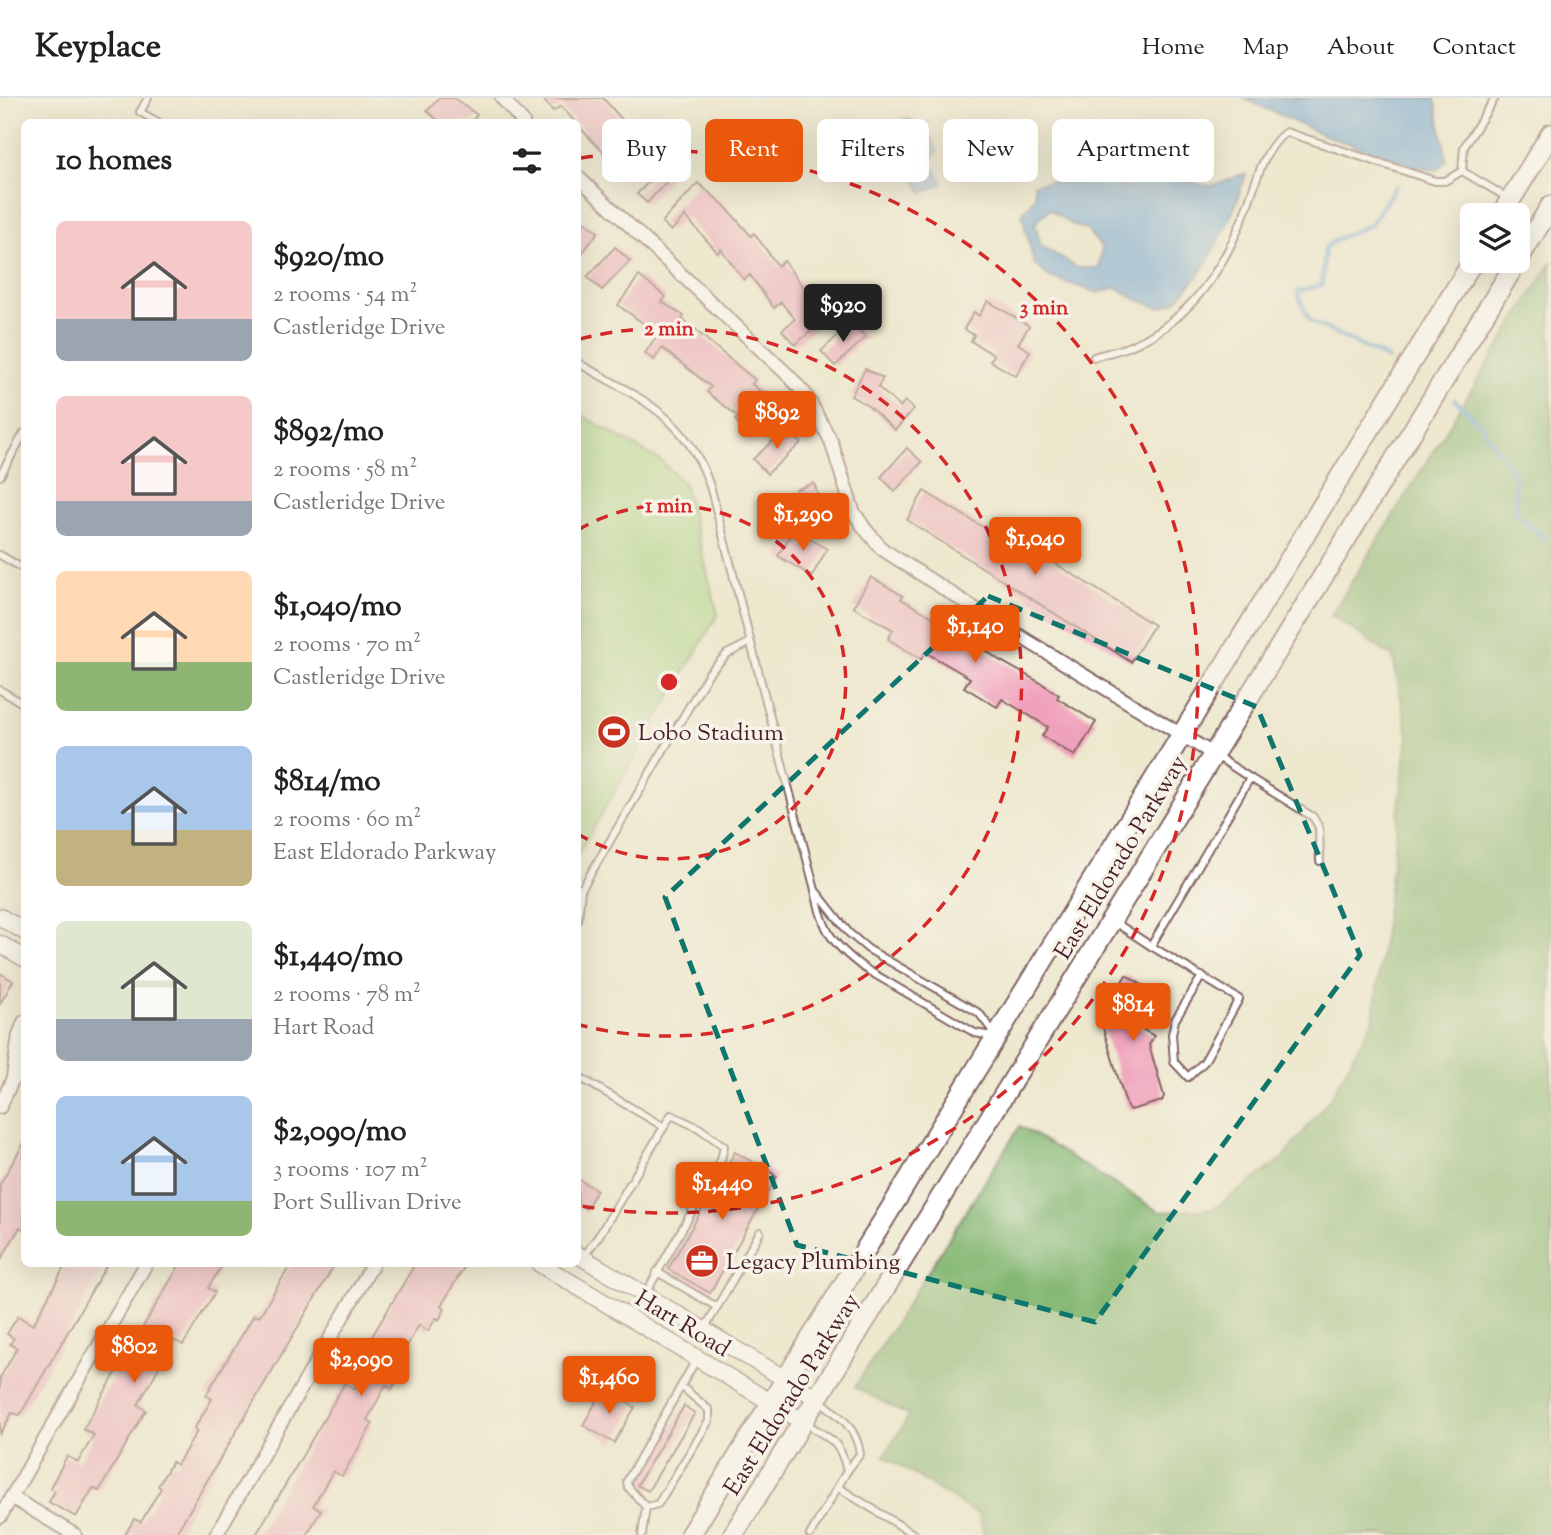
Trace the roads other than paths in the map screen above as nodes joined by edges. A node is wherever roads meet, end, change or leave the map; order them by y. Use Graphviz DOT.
graph roads {
  1 [pos="148,98"];
  2 [pos="502,98"];
  3 [pos="1495,98"];
  4 [pos="153,119"];
  5 [pos="520,119"];
  6 [pos="1551,134"];
  7 [pos="1462,171"];
  8 [pos="581,180"];
  9 [pos="1501,203"];
  10 [pos="1508,203"];
  11 [pos="1551,206"];
  12 [pos="1466,273"];
  13 [pos="1094,357"];
  14 [pos="581,365"];
  15 [pos="21,438"];
  16 [pos="0,476"];
  17 [pos="0,555"];
  18 [pos="21,567"];
  19 [pos="750,643"];
  20 [pos="0,690"];
  21 [pos="21,702"];
  22 [pos="1182,734"];
  23 [pos="1213,754"];
  24 [pos="1251,778"];
  25 [pos="1320,860"];
  26 [pos="581,888"];
  27 [pos="815,890"];
  28 [pos="0,918"];
  29 [pos="1111,920"];
  30 [pos="21,929"];
  31 [pos="0,944"];
  32 [pos="1151,946"];
  33 [pos="21,956"];
  34 [pos="1202,976"];
  35 [pos="21,1030"];
  36 [pos="997,1037"];
  37 [pos="581,1078"];
  38 [pos="19,1081"];
  39 [pos="0,1107"];
  40 [pos="664,1127"];
  41 [pos="760,1232"];
  42 [pos="581,1255"];
  43 [pos="581,1257"];
  44 [pos="144,1267"];
  45 [pos="371,1267"];
  46 [pos="545,1267"];
  47 [pos="575,1267"];
  48 [pos="657,1272"];
  49 [pos="569,1281"];
  50 [pos="645,1295"];
  51 [pos="717,1307"];
  52 [pos="704,1330"];
  53 [pos="697,1359"];
  54 [pos="785,1379"];
  55 [pos="681,1386"];
  56 [pos="817,1398"];
  57 [pos="771,1403"];
  58 [pos="802,1421"];
  59 [pos="848,1471"];
  60 [pos="838,1488"];
  61 [pos="11,1497"];
  62 [pos="646,1507"];
  63 [pos="0,1517"];
  64 [pos="75,1535"];
  65 [pos="216,1535"];
  66 [pos="642,1535"];
  67 [pos="690,1535"];
  68 [pos="733,1535"];
  69 [pos="810,1535"];
  70 [pos="915,1535"];
  1 -- 4 [label="lane"];
  2 -- 5 [label="street"];
  3 -- 7 [label="lane"];
  6 -- 10 [label="main road"];
  7 -- 9 [label="lane"];
  7 -- 13 [label="lane"];
  8 -- 22 [label="street"];
  11 -- 23 [label="main road, East Eldorado Parkway"];
  12 -- 22 [label="main road, East Eldorado Parkway"];
  14 -- 19 [label="lane"];
  15 -- 16 [label="lane"];
  17 -- 18 [label="lane"];
  19 -- 26 [label="lane"];
  19 -- 27 [label="lane"];
  20 -- 21 [label="lane"];
  22 -- 23 [label="street"];
  22 -- 36 [label="main road, East Eldorado Parkway"];
  23 -- 24 [label="lane"];
  23 -- 29 [label="main road, East Eldorado Parkway"];
  24 -- 25 [label="lane"];
  24 -- 32 [label="lane"];
  27 -- 36 [label="lane"];
  27 -- 36 [label="lane"];
  28 -- 30 [label="street"];
  29 -- 32 [label="lane"];
  29 -- 56 [label="main road, East Eldorado Parkway"];
  31 -- 33 [label="street"];
  32 -- 34 [label="lane"];
  34 -- 34 [label="lane"];
  35 -- 38 [label="street"];
  36 -- 54 [label="main road, East Eldorado Parkway"];
  37 -- 40 [label="lane"];
  38 -- 39 [label="street"];
  40 -- 42 [label="lane"];
  40 -- 48 [label="lane"];
  41 -- 51 [label="lane"];
  43 -- 50 [label="street, Hart Road"];
  44 -- 61 [label="street"];
  45 -- 65 [label="street"];
  46 -- 49 [label="street, Hart Road"];
  47 -- 49 [label="street"];
  48 -- 50 [label="lane"];
  48 -- 51 [label="lane"];
  49 -- 53 [label="street, Hart Road"];
  50 -- 52 [label="street, Hart Road"];
  51 -- 52 [label="lane"];
  52 -- 54 [label="street, Hart Road"];
  53 -- 55 [label="lane"];
  53 -- 57 [label="street, Hart Road"];
  54 -- 56 [label="street, Hart Road"];
  54 -- 57 [label="main road, East Eldorado Parkway"];
  55 -- 62 [label="lane"];
  55 -- 62 [label="lane"];
  56 -- 58 [label="main road, East Eldorado Parkway"];
  56 -- 59 [label="lane"];
  57 -- 58 [label="street, Hart Road"];
  57 -- 67 [label="main road, East Eldorado Parkway"];
  58 -- 59 [label="lane"];
  58 -- 68 [label="main road, East Eldorado Parkway"];
  59 -- 60 [label="lane"];
  60 -- 69 [label="lane"];
  60 -- 70 [label="lane"];
  61 -- 63 [label="street"];
  61 -- 64 [label="street"];
  62 -- 66 [label="lane"];
}
